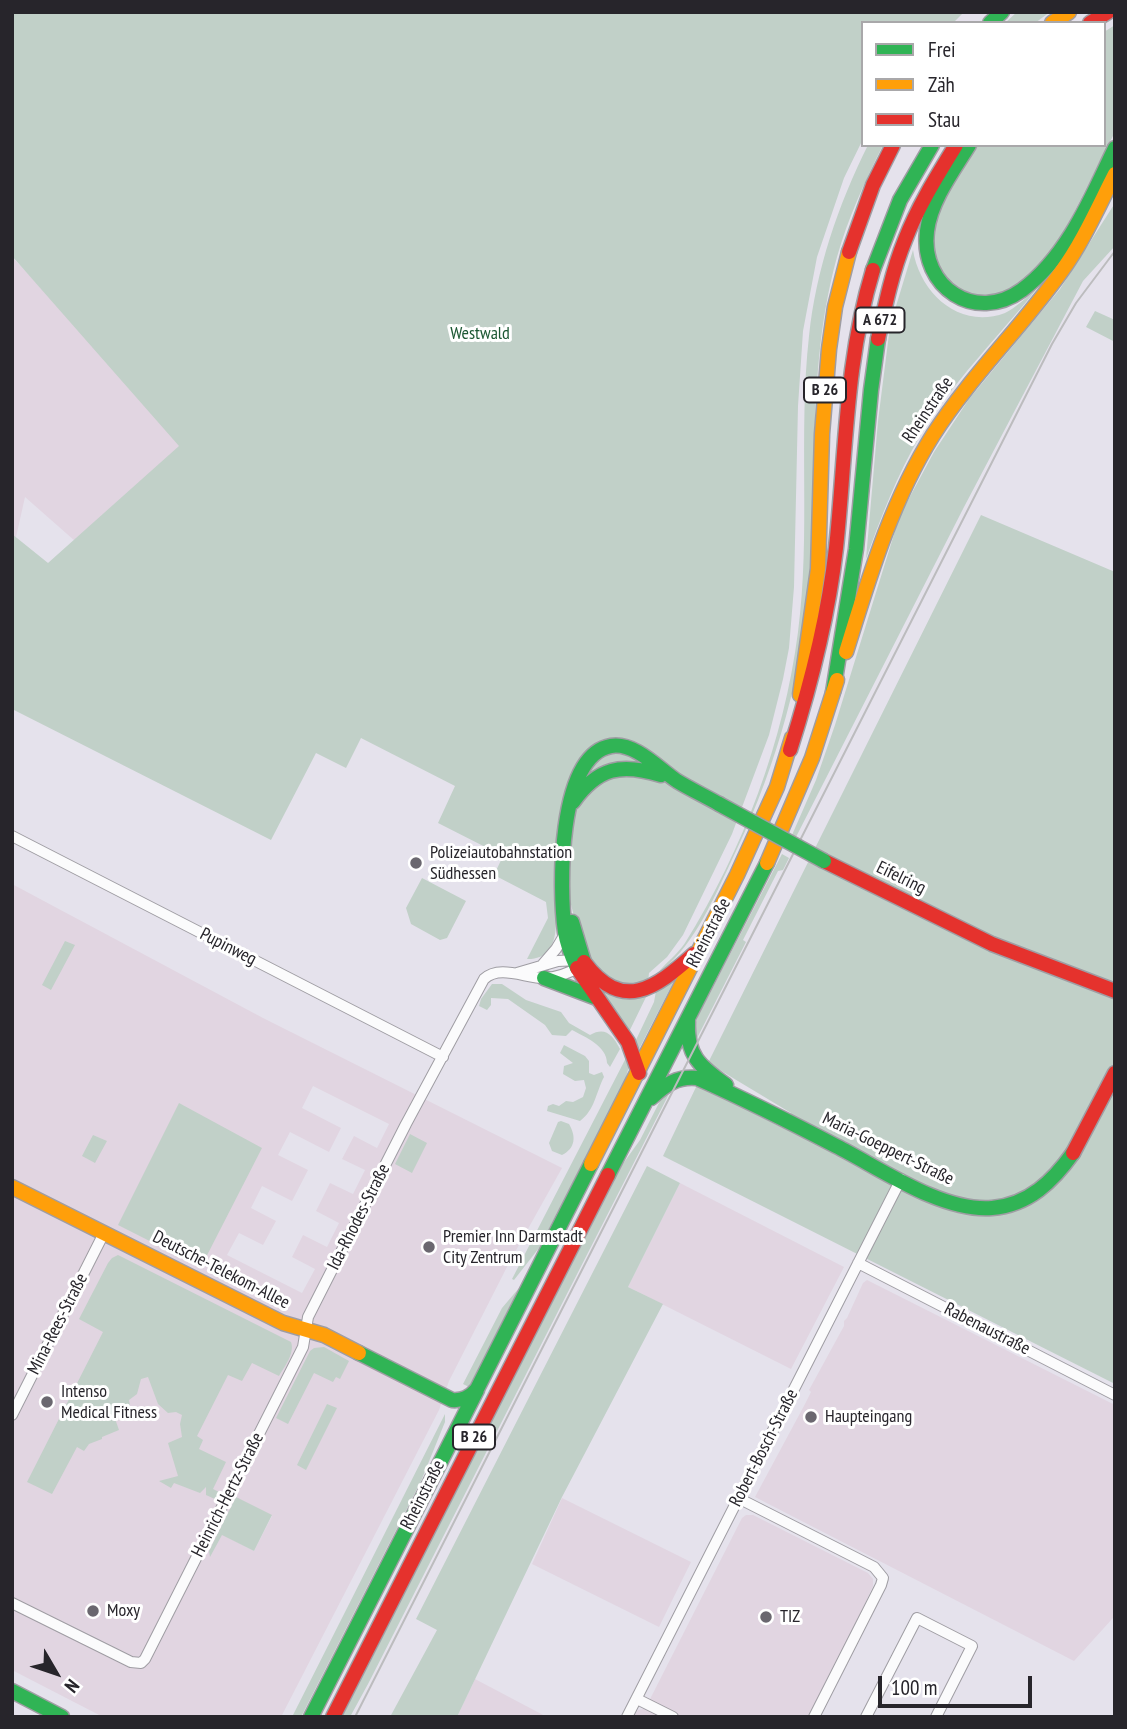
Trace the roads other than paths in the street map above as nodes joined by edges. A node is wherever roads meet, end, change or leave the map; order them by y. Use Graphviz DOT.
graph roads {
  1 [pos="892,147"];
  2 [pos="931,147"];
  3 [pos="955,147"];
  4 [pos="969,147"];
  5 [pos="1115,148"];
  6 [pos="1115,174"];
  7 [pos="833,692"];
  8 [pos="790,750"];
  9 [pos="679,782"];
  10 [pos="568,813"];
  11 [pos="12,836"];
  12 [pos="563,890"];
  13 [pos="565,934"];
  14 [pos="703,946"];
  15 [pos="578,963"];
  16 [pos="543,972"];
  17 [pos="1110,990"];
  18 [pos="594,997"];
  19 [pos="1115,1002"];
  20 [pos="688,1015"];
  21 [pos="443,1057"];
  22 [pos="639,1073"];
  23 [pos="1115,1073"];
  24 [pos="750,1102"];
  25 [pos="643,1107"];
  26 [pos="901,1179"];
  27 [pos="12,1187"];
  28 [pos="104,1233"];
  29 [pos="858,1263"];
  30 [pos="306,1330"];
  31 [pos="478,1389"];
  32 [pos="1115,1395"];
  33 [pos="12,1415"];
  34 [pos="738,1498"];
  35 [pos="12,1603"];
  36 [pos="12,1691"];
  37 [pos="637,1699"];
  38 [pos="62,1717"];
  39 [pos="311,1717"];
  40 [pos="333,1717"];
  41 [pos="627,1717"];
  42 [pos="673,1717"];
  43 [pos="814,1717"];
  44 [pos="866,1717"];
  45 [pos="936,1717"];
  1 -- 8 [label="main road, Rheinstraße / B 26"];
  2 -- 8 [label="main road, A 672"];
  3 -- 7 [label="main road, A 672"];
  4 -- 5 [label="main road"];
  6 -- 7 [label="main road, Rheinstraße / B 26"];
  7 -- 20 [label="main road, Rheinstraße / B 26"];
  8 -- 14 [label="main road, Rheinstraße / B 26"];
  9 -- 10 [label="main road, Eifelring"];
  9 -- 10 [label="main road, Eifelring"];
  9 -- 17 [label="main road, Eifelring, bridge"];
  10 -- 12 [label="main road, Eifelring"];
  11 -- 21 [label="street, Pupinweg"];
  12 -- 13 [label="main road, Eifelring"];
  12 -- 15 [label="main road, Eifelring"];
  13 -- 15 [label="main road, Eifelring"];
  13 -- 16 [label="street"];
  14 -- 15 [label="main road"];
  14 -- 22 [label="main road, Rheinstraße / B 26"];
  15 -- 16 [label="street"];
  15 -- 18 [label="main road"];
  16 -- 18 [label="main road"];
  16 -- 21 [label="street"];
  17 -- 19 [label="main road"];
  18 -- 22 [label="main road"];
  20 -- 24 [label="main road, Maria-Goeppert-Straße"];
  20 -- 25 [label="main road, Rheinstraße / B 26"];
  21 -- 30 [label="street, Ida-Rhodes-Straße"];
  22 -- 31 [label="main road, Rheinstraße / B 26"];
  23 -- 26 [label="main road, Maria-Goeppert-Straße"];
  24 -- 25 [label="main road, Maria-Goeppert-Straße"];
  24 -- 26 [label="main road, Maria-Goeppert-Straße"];
  25 -- 40 [label="main road, Rheinstraße / B 26"];
  26 -- 29 [label="street, Robert-Bosch-Straße"];
  27 -- 28 [label="main road, Deutsche-Telekom-Allee"];
  28 -- 30 [label="main road, Deutsche-Telekom-Allee"];
  28 -- 33 [label="street, Mina-Rees-Straße"];
  29 -- 32 [label="street, Rabenaustraße"];
  29 -- 34 [label="street, Robert-Bosch-Straße"];
  30 -- 31 [label="main road, Deutsche-Telekom-Allee"];
  30 -- 35 [label="street, Heinrich-Hertz-Straße"];
  31 -- 39 [label="main road, Rheinstraße / B 26"];
  34 -- 37 [label="street, Robert-Bosch-Straße"];
  34 -- 43 [label="street"];
  36 -- 38 [label="main road"];
  37 -- 41 [label="street, Robert-Bosch-Straße"];
  37 -- 42 [label="street"];
  44 -- 45 [label="street"];
}
